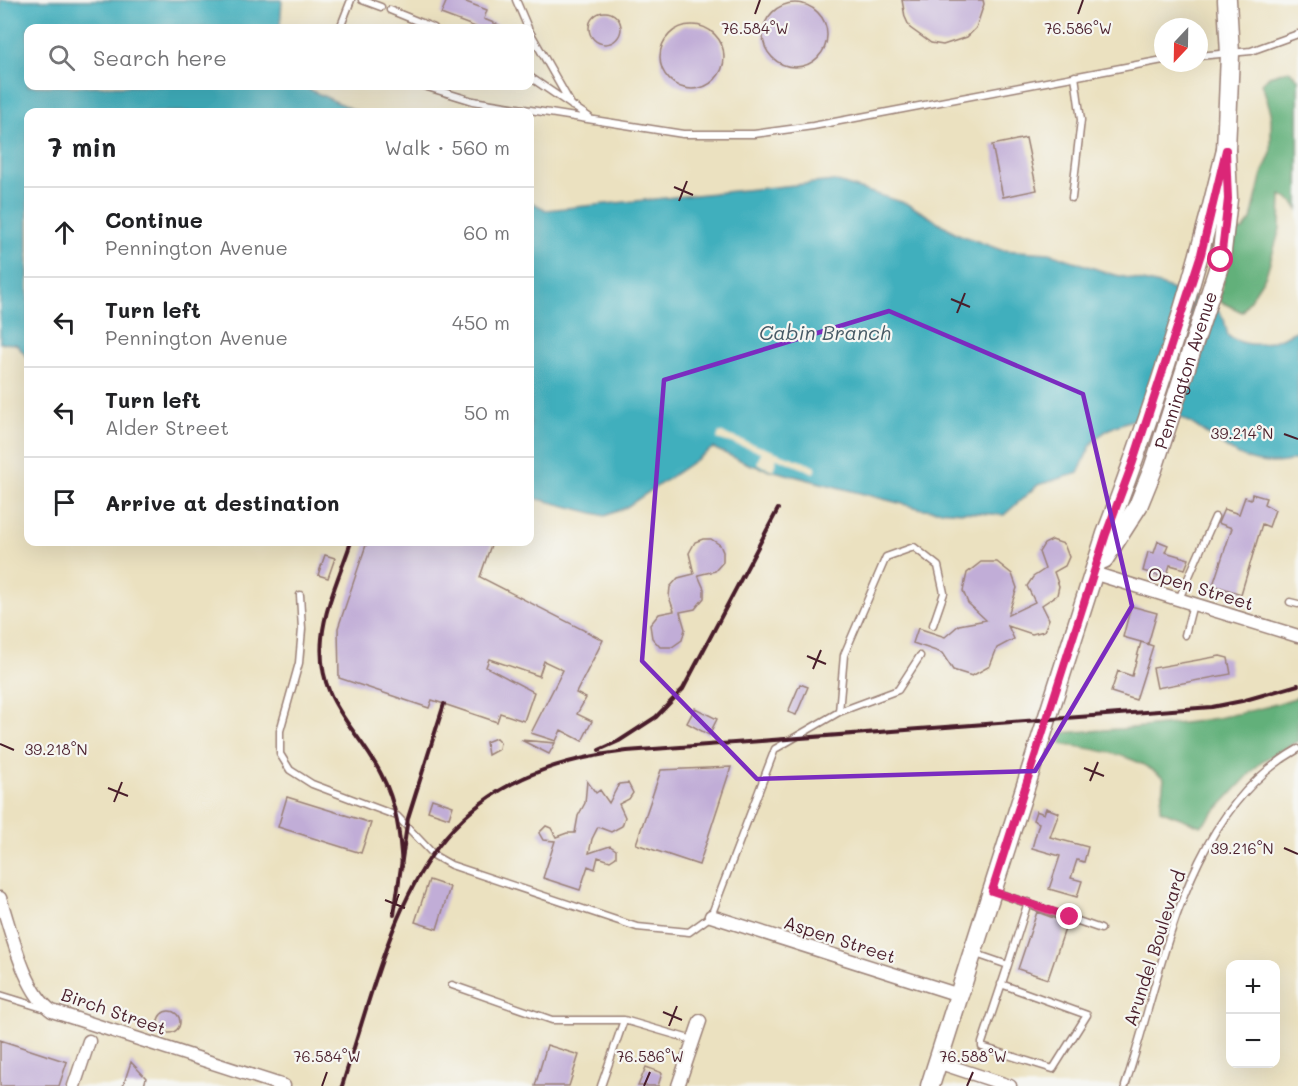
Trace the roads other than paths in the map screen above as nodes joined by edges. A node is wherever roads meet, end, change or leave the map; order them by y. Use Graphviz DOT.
graph roads {
  1 [pos="351,0"];
  2 [pos="362,0"];
  3 [pos="516,0"];
  4 [pos="1227,0"];
  5 [pos="381,7"];
  6 [pos="390,10"];
  7 [pos="342,24"];
  8 [pos="424,24"];
  9 [pos="526,24"];
  10 [pos="1298,34"];
  11 [pos="534,39"];
  12 [pos="1230,54"];
  13 [pos="1208,55"];
  14 [pos="1154,62"];
  15 [pos="1075,76"];
  16 [pos="534,80"];
  17 [pos="437,90"];
  18 [pos="572,106"];
  19 [pos="519,108"];
  20 [pos="534,110"];
  21 [pos="592,119"];
  22 [pos="1226,150"];
  23 [pos="1072,198"];
  24 [pos="1215,518"];
  25 [pos="1094,573"];
  26 [pos="300,595"];
  27 [pos="1179,600"];
  28 [pos="1290,602"];
  29 [pos="1194,604"];
  30 [pos="1298,604"];
  31 [pos="933,625"];
  32 [pos="1185,635"];
  33 [pos="1298,636"];
  34 [pos="920,656"];
  35 [pos="839,712"];
  36 [pos="1298,749"];
  37 [pos="992,891"];
  38 [pos="0,898"];
  39 [pos="1028,902"];
  40 [pos="711,916"];
  41 [pos="1101,928"];
  42 [pos="972,953"];
  43 [pos="1008,965"];
  44 [pos="1001,984"];
  45 [pos="452,985"];
  46 [pos="0,995"];
  47 [pos="959,995"];
  48 [pos="52,1011"];
  49 [pos="624,1020"];
  50 [pos="700,1022"];
  51 [pos="694,1040"];
  52 [pos="89,1041"];
  53 [pos="937,1062"];
  54 [pos="74,1086"];
  55 [pos="284,1086"];
  56 [pos="601,1086"];
  57 [pos="678,1086"];
  58 [pos="930,1086"];
  59 [pos="1010,1086"];
  60 [pos="1125,1086"];
  1 -- 7 [label="lane"];
  2 -- 5 [label="lane"];
  3 -- 9 [label="lane"];
  4 -- 12 [label="main road, Pennington Avenue"];
  6 -- 8 [label="lane"];
  10 -- 12 [label="lane"];
  11 -- 18 [label="lane"];
  12 -- 13 [label="lane"];
  12 -- 22 [label="main road, Pennington Avenue"];
  14 -- 15 [label="lane"];
  15 -- 21 [label="lane"];
  15 -- 23 [label="lane"];
  16 -- 18 [label="lane"];
  17 -- 19 [label="lane"];
  18 -- 21 [label="lane"];
  20 -- 21 [label="lane"];
  22 -- 25 [label="main road, Pennington Avenue"];
  22 -- 25 [label="main road, Pennington Avenue"];
  24 -- 27 [label="lane"];
  25 -- 27 [label="street, Open Street"];
  25 -- 37 [label="main road, Pennington Avenue"];
  26 -- 40 [label="lane"];
  27 -- 29 [label="street, Open Street"];
  28 -- 30 [label="lane"];
  29 -- 32 [label="lane"];
  29 -- 33 [label="street, Open Street"];
  31 -- 35 [label="lane"];
  34 -- 35 [label="lane"];
  35 -- 40 [label="lane"];
  36 -- 60 [label="lane, Arundel Boulevard"];
  37 -- 39 [label="lane"];
  37 -- 42 [label="main road, Pennington Avenue"];
  38 -- 48 [label="street, Birch Street"];
  39 -- 41 [label="lane"];
  39 -- 43 [label="lane"];
  40 -- 47 [label="street, Aspen Street"];
  42 -- 43 [label="lane"];
  42 -- 47 [label="main road, Pennington Avenue"];
  43 -- 44 [label="lane"];
  44 -- 44 [label="lane"];
  45 -- 49 [label="lane"];
  46 -- 48 [label="lane"];
  47 -- 53 [label="main road, Pennington Avenue"];
  48 -- 55 [label="street, Birch Street"];
  49 -- 51 [label="lane"];
  49 -- 56 [label="lane"];
  50 -- 51 [label="street"];
  51 -- 57 [label="street"];
  52 -- 54 [label="street"];
  53 -- 58 [label="main road, Pennington Avenue"];
  53 -- 59 [label="street"];
}
